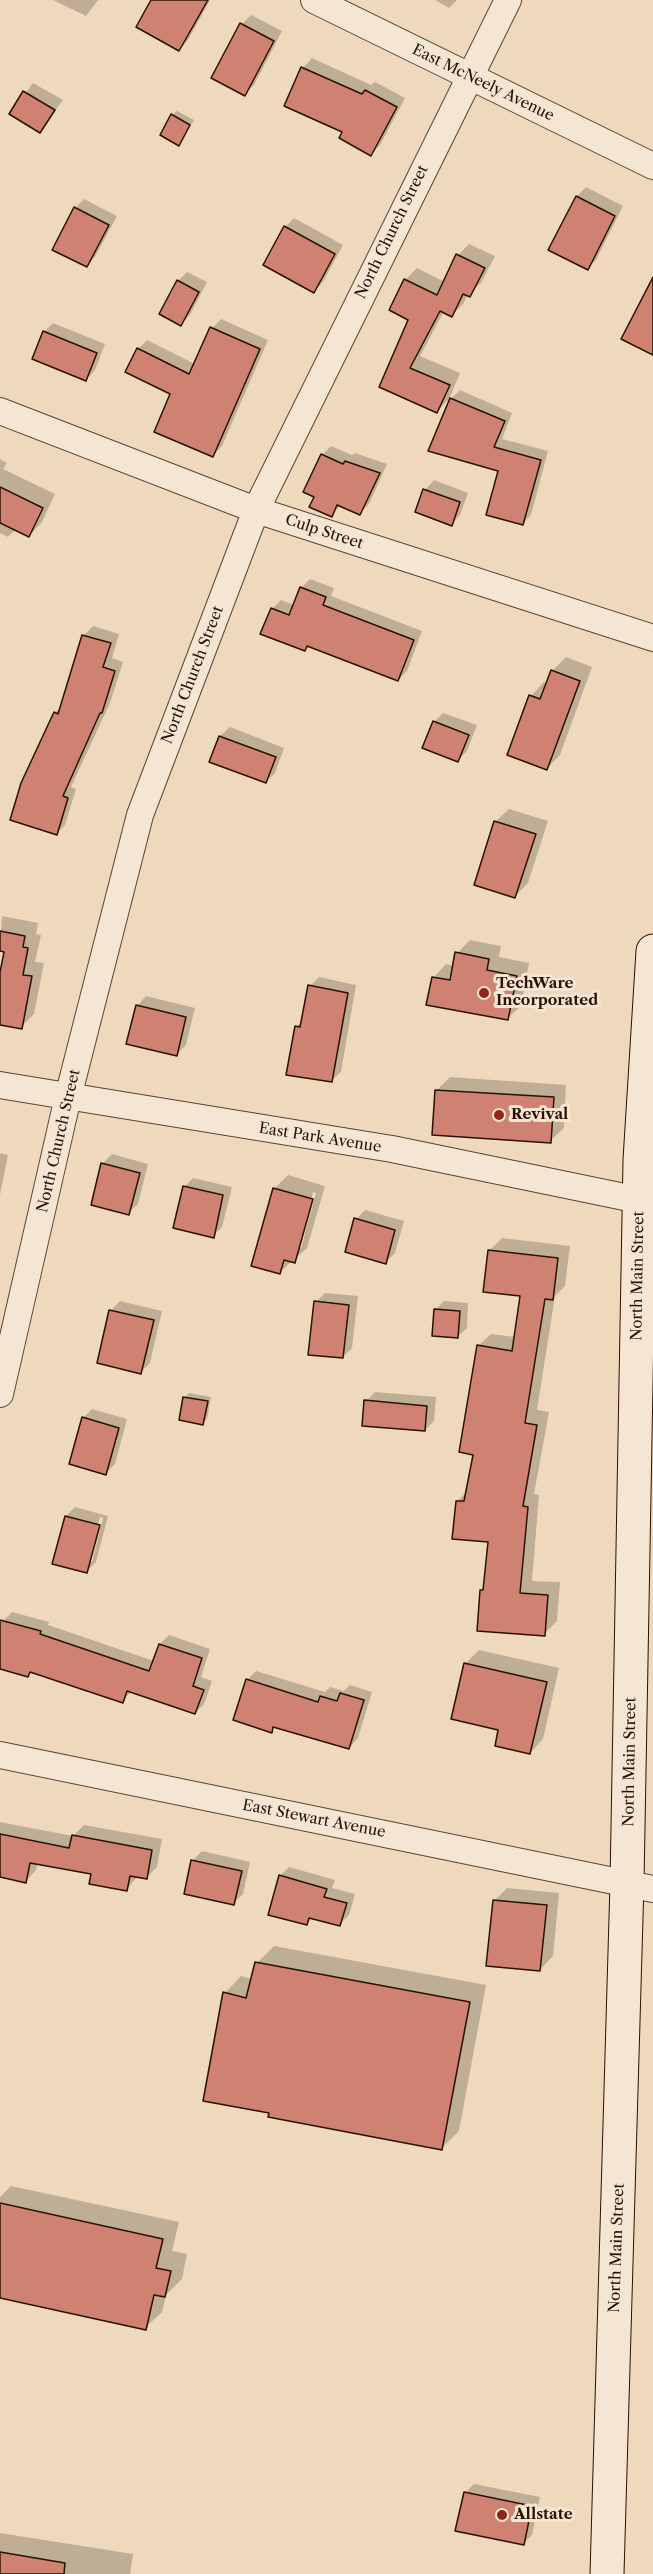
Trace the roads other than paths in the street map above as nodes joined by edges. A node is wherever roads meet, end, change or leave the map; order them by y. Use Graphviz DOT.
graph roads {
  1 [pos="314,0"];
  2 [pos="508,0"];
  3 [pos="469,76"];
  4 [pos="653,166"];
  5 [pos="0,411"];
  6 [pos="256,510"];
  7 [pos="653,638"];
  8 [pos="653,951"];
  9 [pos="0,1085"];
  10 [pos="68,1097"];
  11 [pos="646,1201"];
  12 [pos="0,1394"];
  13 [pos="0,1755"];
  14 [pos="640,1886"];
  15 [pos="607,2574"];
  1 -- 3 [label="street, East McNeely Avenue"];
  2 -- 3 [label="street, North Church Street"];
  3 -- 4 [label="street, East McNeely Avenue"];
  3 -- 6 [label="street, North Church Street"];
  5 -- 6 [label="street, Culp Street"];
  6 -- 7 [label="street, Culp Street"];
  6 -- 10 [label="street, North Church Street"];
  8 -- 11 [label="main road, North Main Street"];
  9 -- 10 [label="street, East Park Avenue"];
  10 -- 11 [label="street, East Park Avenue"];
  10 -- 12 [label="street, North Church Street"];
  11 -- 14 [label="main road, North Main Street"];
  13 -- 14 [label="street, East Stewart Avenue"];
  14 -- 15 [label="main road, North Main Street"];
}
